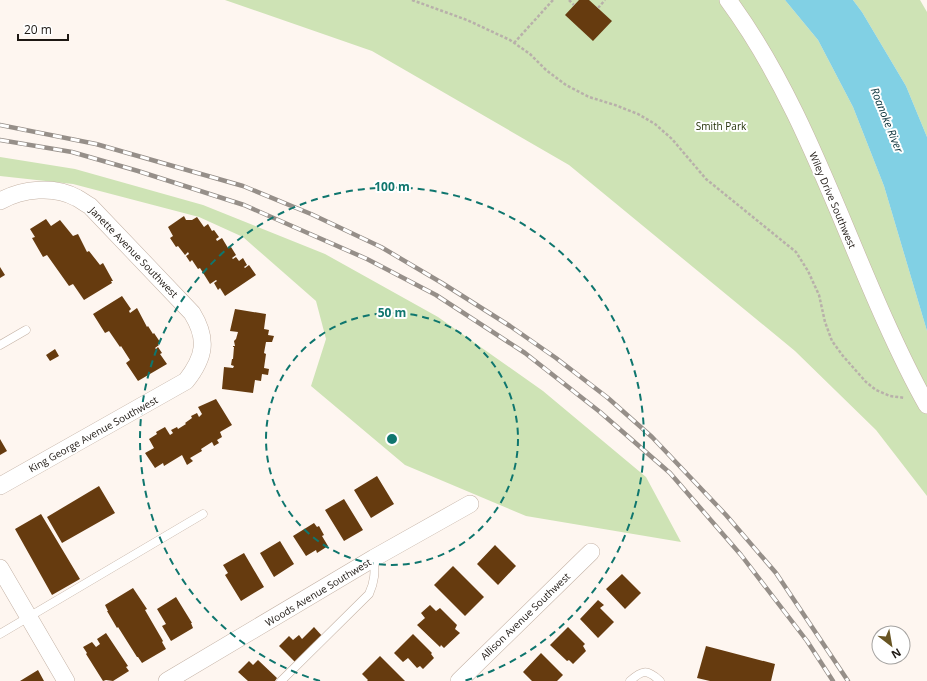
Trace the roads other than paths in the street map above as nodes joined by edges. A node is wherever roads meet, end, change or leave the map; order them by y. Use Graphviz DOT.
graph roads {
  1 [pos="728,0"];
  2 [pos="0,201"];
  3 [pos="26,330"];
  4 [pos="0,345"];
  5 [pos="186,381"];
  6 [pos="924,400"];
  7 [pos="0,486"];
  8 [pos="470,504"];
  9 [pos="203,514"];
  10 [pos="591,552"];
  11 [pos="374,558"];
  12 [pos="0,568"];
  13 [pos="29,617"];
  14 [pos="0,634"];
  15 [pos="66,681"];
  16 [pos="167,681"];
  17 [pos="281,681"];
  18 [pos="459,681"];
  19 [pos="630,681"];
  20 [pos="660,681"];
  1 -- 6 [label="street, Wiley Drive Southwest"];
  2 -- 5 [label="street, Janette Avenue Southwest"];
  3 -- 4 [label="lane"];
  5 -- 7 [label="street, King George Avenue Southwest"];
  8 -- 11 [label="street, Woods Avenue Southwest"];
  9 -- 13 [label="lane"];
  10 -- 18 [label="street, Allison Avenue Southwest"];
  11 -- 16 [label="street, Woods Avenue Southwest"];
  11 -- 17 [label="lane"];
  12 -- 13 [label="street"];
  13 -- 14 [label="lane"];
  13 -- 15 [label="street"];
  19 -- 20 [label="lane"];
}
